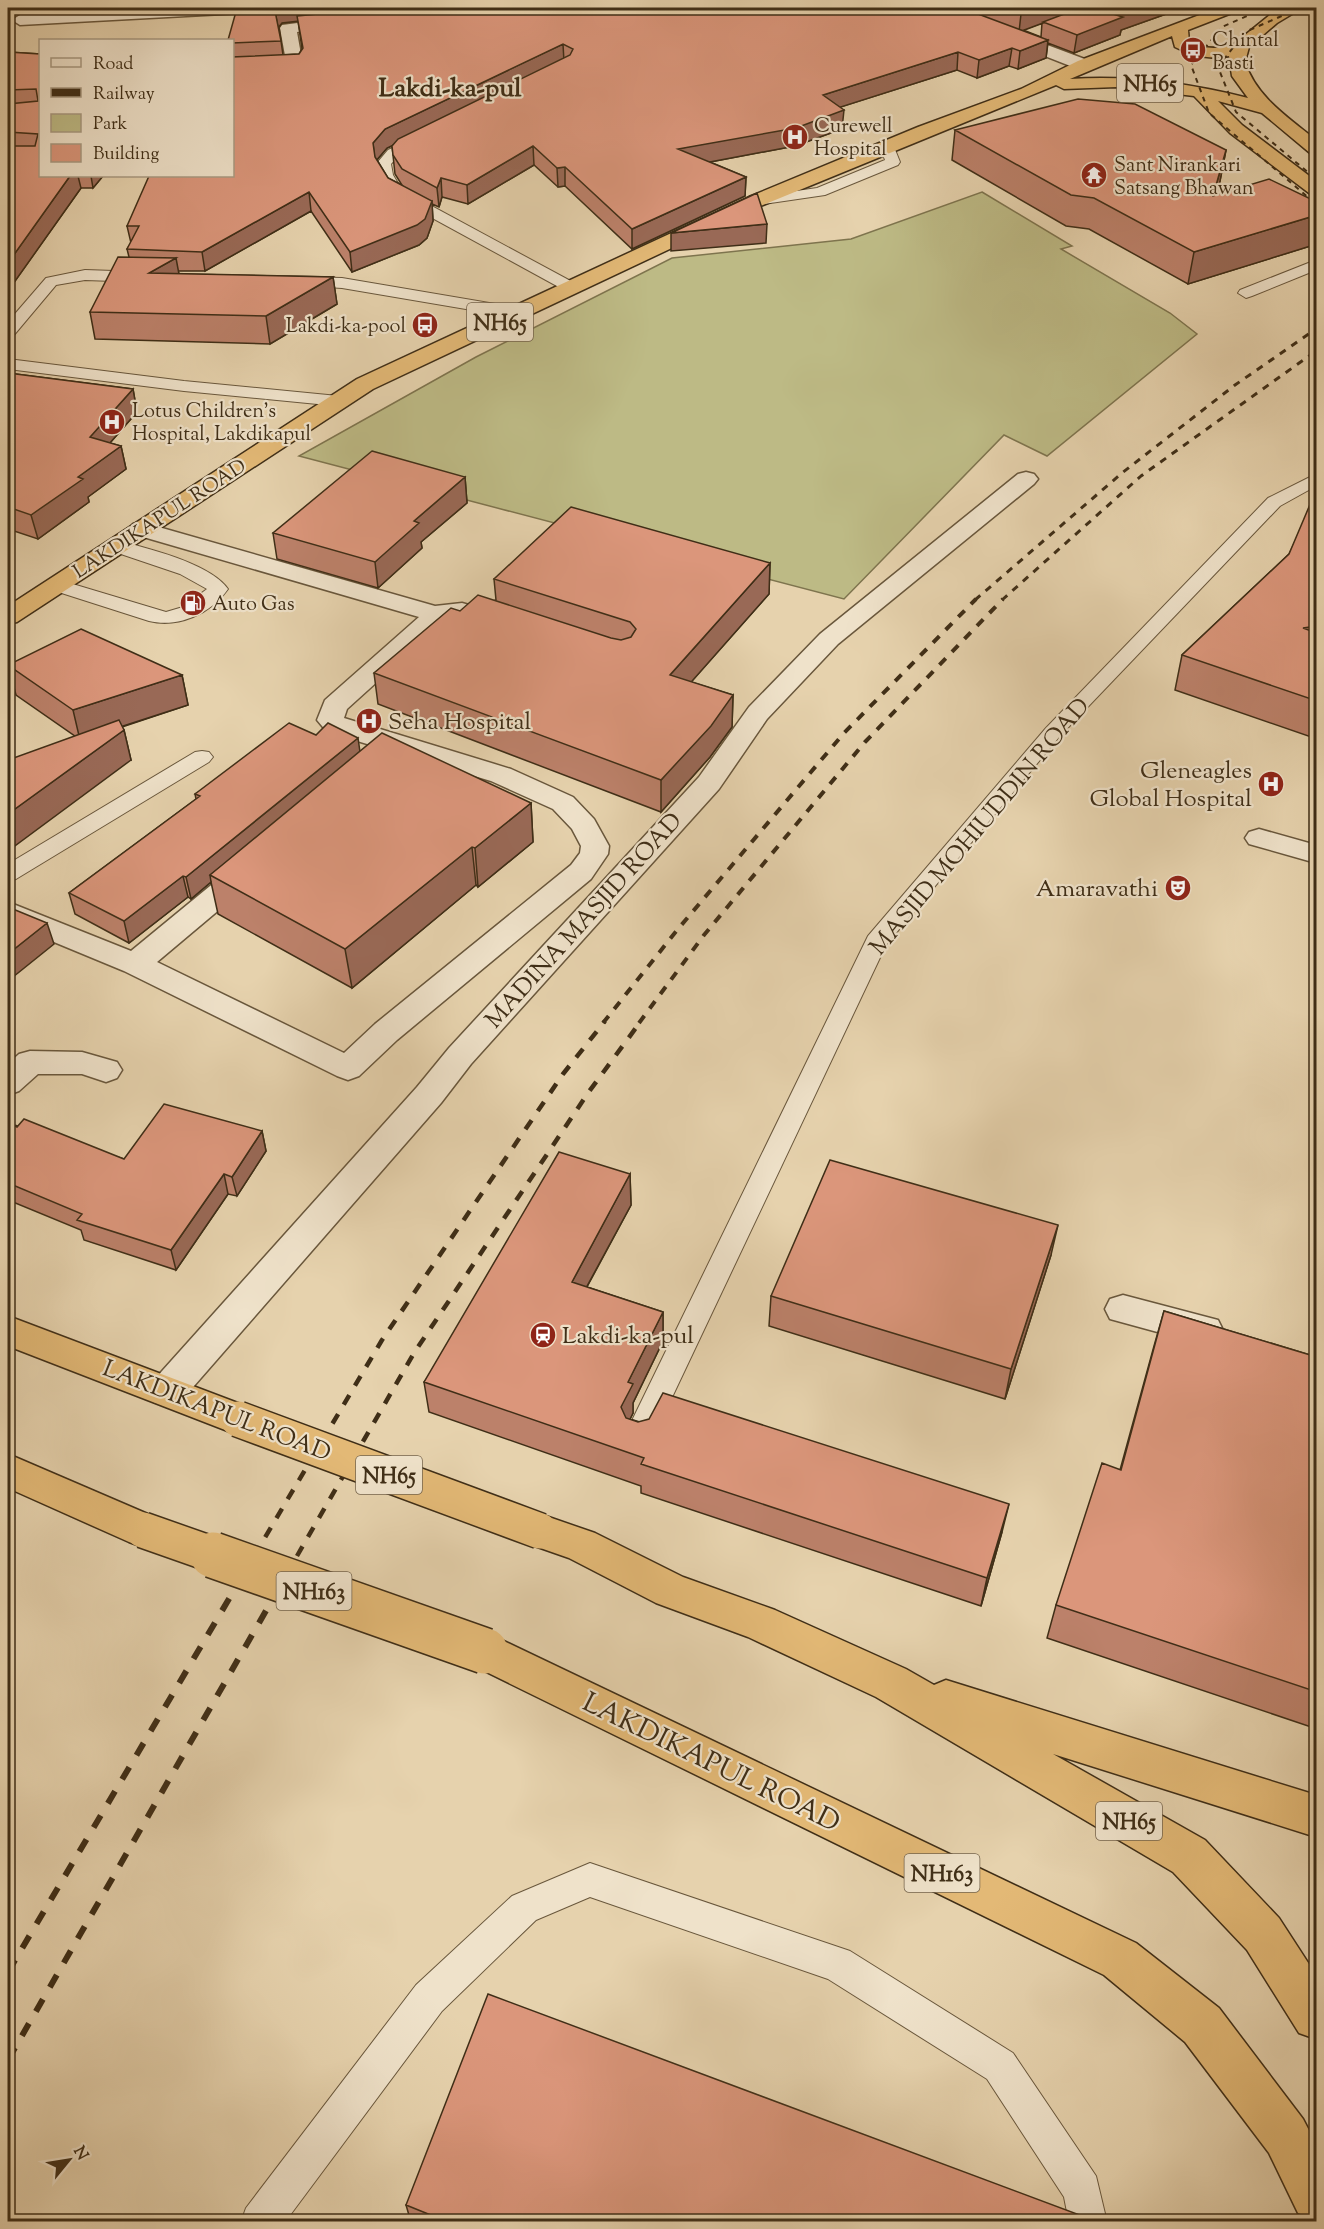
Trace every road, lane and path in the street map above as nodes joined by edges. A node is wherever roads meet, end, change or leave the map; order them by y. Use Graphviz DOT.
graph roads {
  1 [pos="242,8"];
  2 [pos="936,8"];
  3 [pos="1231,8"];
  4 [pos="1294,8"];
  5 [pos="22,14"];
  6 [pos="357,21"];
  7 [pos="1180,28"];
  8 [pos="8,31"];
  9 [pos="1040,32"];
  10 [pos="1019,40"];
  11 [pos="1239,48"];
  12 [pos="1084,65"];
  13 [pos="234,68"];
  14 [pos="1198,90"];
  15 [pos="1027,93"];
  16 [pos="1272,110"];
  17 [pos="434,132"];
  18 [pos="1317,149"];
  19 [pos="1317,189"];
  20 [pos="1316,261"];
  21 [pos="155,277"];
  22 [pos="283,281"];
  23 [pos="572,288"];
  24 [pos="1246,293"];
  25 [pos="519,312"];
  26 [pos="8,332"];
  27 [pos="8,364"];
  28 [pos="338,401"];
  29 [pos="1026,479"];
  30 [pos="1317,479"];
  31 [pos="141,529"];
  32 [pos="116,546"];
  33 [pos="56,585"];
  34 [pos="436,614"];
  35 [pos="8,617"];
  36 [pos="520,635"];
  37 [pos="397,746"];
  38 [pos="202,757"];
  39 [pos="370,768"];
  40 [pos="1259,838"];
  41 [pos="271,851"];
  42 [pos="1317,854"];
  43 [pos="8,874"];
  44 [pos="8,912"];
  45 [pos="135,964"];
  46 [pos="106,1070"];
  47 [pos="8,1083"];
  48 [pos="1123,1309"];
  49 [pos="8,1331"];
  50 [pos="1237,1339"];
  51 [pos="167,1391"];
  52 [pos="639,1437"];
  53 [pos="8,1470"];
  54 [pos="891,1683"];
  55 [pos="1317,1816"];
  56 [pos="1317,2016"];
  57 [pos="1317,2195"];
  58 [pos="260,2222"];
  59 [pos="1088,2222"];
  1 -- 5 [label="street"];
  2 -- 10 [label="street"];
  3 -- 7 [label="highway, LAKDIKAPUL ROAD / NH65"];
  4 -- 11 [label="highway"];
  5 -- 8 [label="street"];
  6 -- 13 [label="street"];
  7 -- 11 [label="highway, NH65"];
  7 -- 12 [label="highway, LAKDIKAPUL ROAD / NH65"];
  9 -- 10 [label="street"];
  10 -- 12 [label="street"];
  11 -- 16 [label="highway, NH65"];
  12 -- 15 [label="highway, LAKDIKAPUL ROAD / NH65"];
  14 -- 15 [label="highway, NH65"];
  14 -- 16 [label="highway, NH65"];
  14 -- 19 [label="highway, NH65"];
  15 -- 23 [label="highway, LAKDIKAPUL ROAD / NH65"];
  16 -- 18 [label="highway, NH65"];
  17 -- 23 [label="lane"];
  20 -- 24 [label="lane"];
  21 -- 26 [label="lane"];
  22 -- 25 [label="lane"];
  23 -- 25 [label="highway, LAKDIKAPUL ROAD / NH65"];
  25 -- 28 [label="highway, LAKDIKAPUL ROAD / NH65"];
  27 -- 28 [label="lane"];
  28 -- 31 [label="highway, LAKDIKAPUL ROAD / NH65"];
  29 -- 51 [label="street, MADINA MASJID ROAD"];
  30 -- 52 [label="lane, MASJID MOHIUDDIN ROAD"];
  31 -- 32 [label="highway, LAKDIKAPUL ROAD / NH65"];
  31 -- 34 [label="street"];
  32 -- 33 [label="highway, LAKDIKAPUL ROAD / NH65"];
  32 -- 33 [label="lane"];
  33 -- 35 [label="highway, LAKDIKAPUL ROAD / NH65"];
  34 -- 36 [label="street"];
  34 -- 37 [label="street"];
  37 -- 39 [label="street"];
  37 -- 45 [label="street"];
  38 -- 43 [label="lane"];
  40 -- 42 [label="street"];
  41 -- 45 [label="street"];
  44 -- 45 [label="street"];
  46 -- 47 [label="street"];
  48 -- 50 [label="street"];
  49 -- 51 [label="highway, LAKDIKAPUL ROAD / NH65"];
  51 -- 54 [label="highway, LAKDIKAPUL ROAD / NH65, bridge"];
  53 -- 57 [label="highway, LAKDIKAPUL ROAD / NH163, bridge"];
  54 -- 55 [label="highway, LAKDIKAPUL ROAD / NH65"];
  54 -- 56 [label="highway, LAKDIKAPUL ROAD / NH65"];
  58 -- 59 [label="lane"];
}
